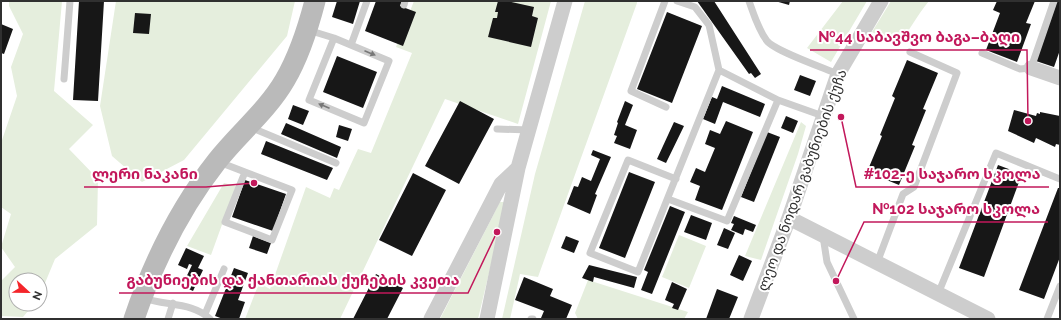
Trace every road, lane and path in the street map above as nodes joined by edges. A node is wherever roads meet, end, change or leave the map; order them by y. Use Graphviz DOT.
graph roads {
  1 [pos="70,1"];
  2 [pos="315,1"];
  3 [pos="368,1"];
  4 [pos="565,1"];
  5 [pos="665,1"];
  6 [pos="677,1"];
  7 [pos="749,1"];
  8 [pos="881,1"];
  9 [pos="1054,1"];
  10 [pos="307,30"];
  11 [pos="334,38"];
  12 [pos="351,45"];
  13 [pos="910,52"];
  14 [pos="982,53"];
  15 [pos="1031,68"];
  16 [pos="719,70"];
  17 [pos="838,74"];
  18 [pos="1060,78"];
  19 [pos="64,79"];
  20 [pos="778,100"];
  21 [pos="666,107"];
  22 [pos="823,116"];
  23 [pos="248,126"];
  24 [pos="498,129"];
  25 [pos="529,130"];
  26 [pos="217,161"];
  27 [pos="336,163"];
  28 [pos="518,168"];
  29 [pos="245,172"];
  30 [pos="676,179"];
  31 [pos="1060,179"];
  32 [pos="668,198"];
  33 [pos="789,218"];
  34 [pos="823,236"];
  35 [pos="876,264"];
  36 [pos="224,270"];
  37 [pos="1060,286"];
  38 [pos="938,294"];
  39 [pos="142,297"];
  40 [pos="173,302"];
  41 [pos="208,316"];
  42 [pos="134,319"];
  43 [pos="168,319"];
  44 [pos="431,319"];
  45 [pos="487,319"];
  46 [pos="751,319"];
  47 [pos="854,319"];
  48 [pos="988,319"];
  49 [pos="1047,319"];
  1 -- 19 [label="lane"];
  2 -- 10 [label="main road"];
  3 -- 12 [label="lane"];
  4 -- 25 [label="street"];
  5 -- 21 [label="lane"];
  6 -- 16 [label="lane"];
  7 -- 17 [label="lane"];
  8 -- 17 [label="street, ლეო და ნოდარ გაბუნიების ქუჩა"];
  9 -- 15 [label="lane"];
  10 -- 11 [label="lane"];
  10 -- 23 [label="main road"];
  11 -- 12 [label="lane"];
  12 -- 11 [label="lane, one-way"];
  13 -- 35 [label="lane"];
  14 -- 15 [label="lane"];
  15 -- 18 [label="street"];
  16 -- 20 [label="lane"];
  16 -- 30 [label="lane"];
  17 -- 22 [label="street, ლეო და ნოდარ გაბუნიების ქუჩა"];
  20 -- 22 [label="lane"];
  20 -- 32 [label="lane"];
  22 -- 33 [label="street, ლეო და ნოდარ გაბუნიების ქუჩა"];
  23 -- 26 [label="main road"];
  23 -- 27 [label="lane"];
  24 -- 25 [label="lane"];
  25 -- 28 [label="street"];
  26 -- 29 [label="lane"];
  26 -- 39 [label="main road"];
  28 -- 44 [label="street"];
  28 -- 45 [label="street"];
  29 -- 29 [label="lane"];
  30 -- 32 [label="lane"];
  30 -- 32 [label="lane"];
  31 -- 38 [label="lane"];
  33 -- 34 [label="street"];
  33 -- 46 [label="street, ლეო და ნოდარ გაბუნიების ქუჩა"];
  34 -- 35 [label="street"];
  34 -- 47 [label="lane"];
  35 -- 38 [label="street"];
  36 -- 41 [label="lane"];
  37 -- 49 [label="lane"];
  38 -- 48 [label="street"];
  39 -- 40 [label="lane"];
  39 -- 42 [label="main road"];
  40 -- 41 [label="lane"];
  40 -- 43 [label="lane"];
}
